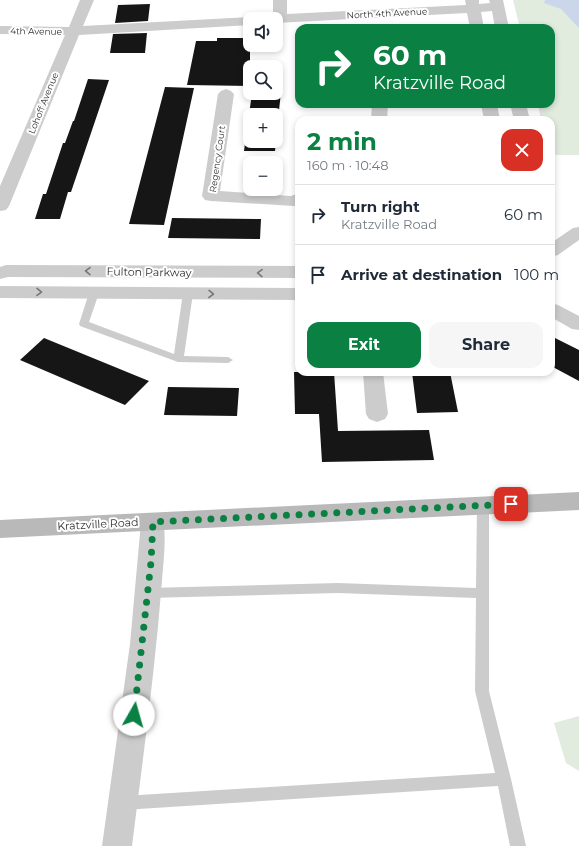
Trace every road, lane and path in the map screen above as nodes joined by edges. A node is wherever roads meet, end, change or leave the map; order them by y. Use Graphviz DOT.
graph roads {
  1 [pos="87,0"];
  2 [pos="280,0"];
  3 [pos="472,4"];
  4 [pos="497,4"];
  5 [pos="279,12"];
  6 [pos="283,19"];
  7 [pos="243,21"];
  8 [pos="476,24"];
  9 [pos="501,24"];
  10 [pos="0,30"];
  11 [pos="73,31"];
  12 [pos="226,94"];
  13 [pos="295,199"];
  14 [pos="0,206"];
  15 [pos="579,232"];
  16 [pos="555,248"];
  17 [pos="295,272"];
  18 [pos="0,273"];
  19 [pos="0,292"];
  20 [pos="94,293"];
  21 [pos="188,294"];
  22 [pos="295,294"];
  23 [pos="555,311"];
  24 [pos="579,324"];
  25 [pos="178,359"];
  26 [pos="228,360"];
  27 [pos="373,376"];
  28 [pos="377,414"];
  29 [pos="579,501"];
  30 [pos="483,505"];
  31 [pos="153,522"];
  32 [pos="0,529"];
  33 [pos="147,593"];
  34 [pos="482,593"];
  35 [pos="504,779"];
  36 [pos="123,803"];
  37 [pos="117,846"];
  38 [pos="518,846"];
  1 -- 11 [label="street, Lohoff Avenue"];
  2 -- 5 [label="street"];
  3 -- 4 [label="street, North 4th Avenue"];
  3 -- 6 [label="street, North 4th Avenue"];
  3 -- 8 [label="street"];
  4 -- 9 [label="street"];
  7 -- 11 [label="street"];
  10 -- 11 [label="street, 4th Avenue"];
  11 -- 14 [label="street, Lohoff Avenue"];
  12 -- 13 [label="street, Regency Court"];
  15 -- 16 [label="street"];
  17 -- 18 [label="street, Fulton Parkway, one-way"];
  19 -- 20 [label="street, Fulton Parkway, one-way"];
  20 -- 21 [label="street, Fulton Parkway"];
  20 -- 25 [label="lane"];
  21 -- 22 [label="street, Fulton Parkway, one-way"];
  21 -- 25 [label="lane"];
  23 -- 24 [label="street"];
  25 -- 26 [label="lane"];
  27 -- 28 [label="street"];
  29 -- 30 [label="main road, Kratzville Road"];
  30 -- 31 [label="main road, Kratzville Road"];
  30 -- 34 [label="lane"];
  31 -- 32 [label="main road, Kratzville Road"];
  31 -- 33 [label="street"];
  33 -- 34 [label="lane"];
  33 -- 36 [label="street"];
  34 -- 35 [label="lane"];
  35 -- 36 [label="lane"];
  35 -- 38 [label="lane"];
  36 -- 37 [label="street"];
}
